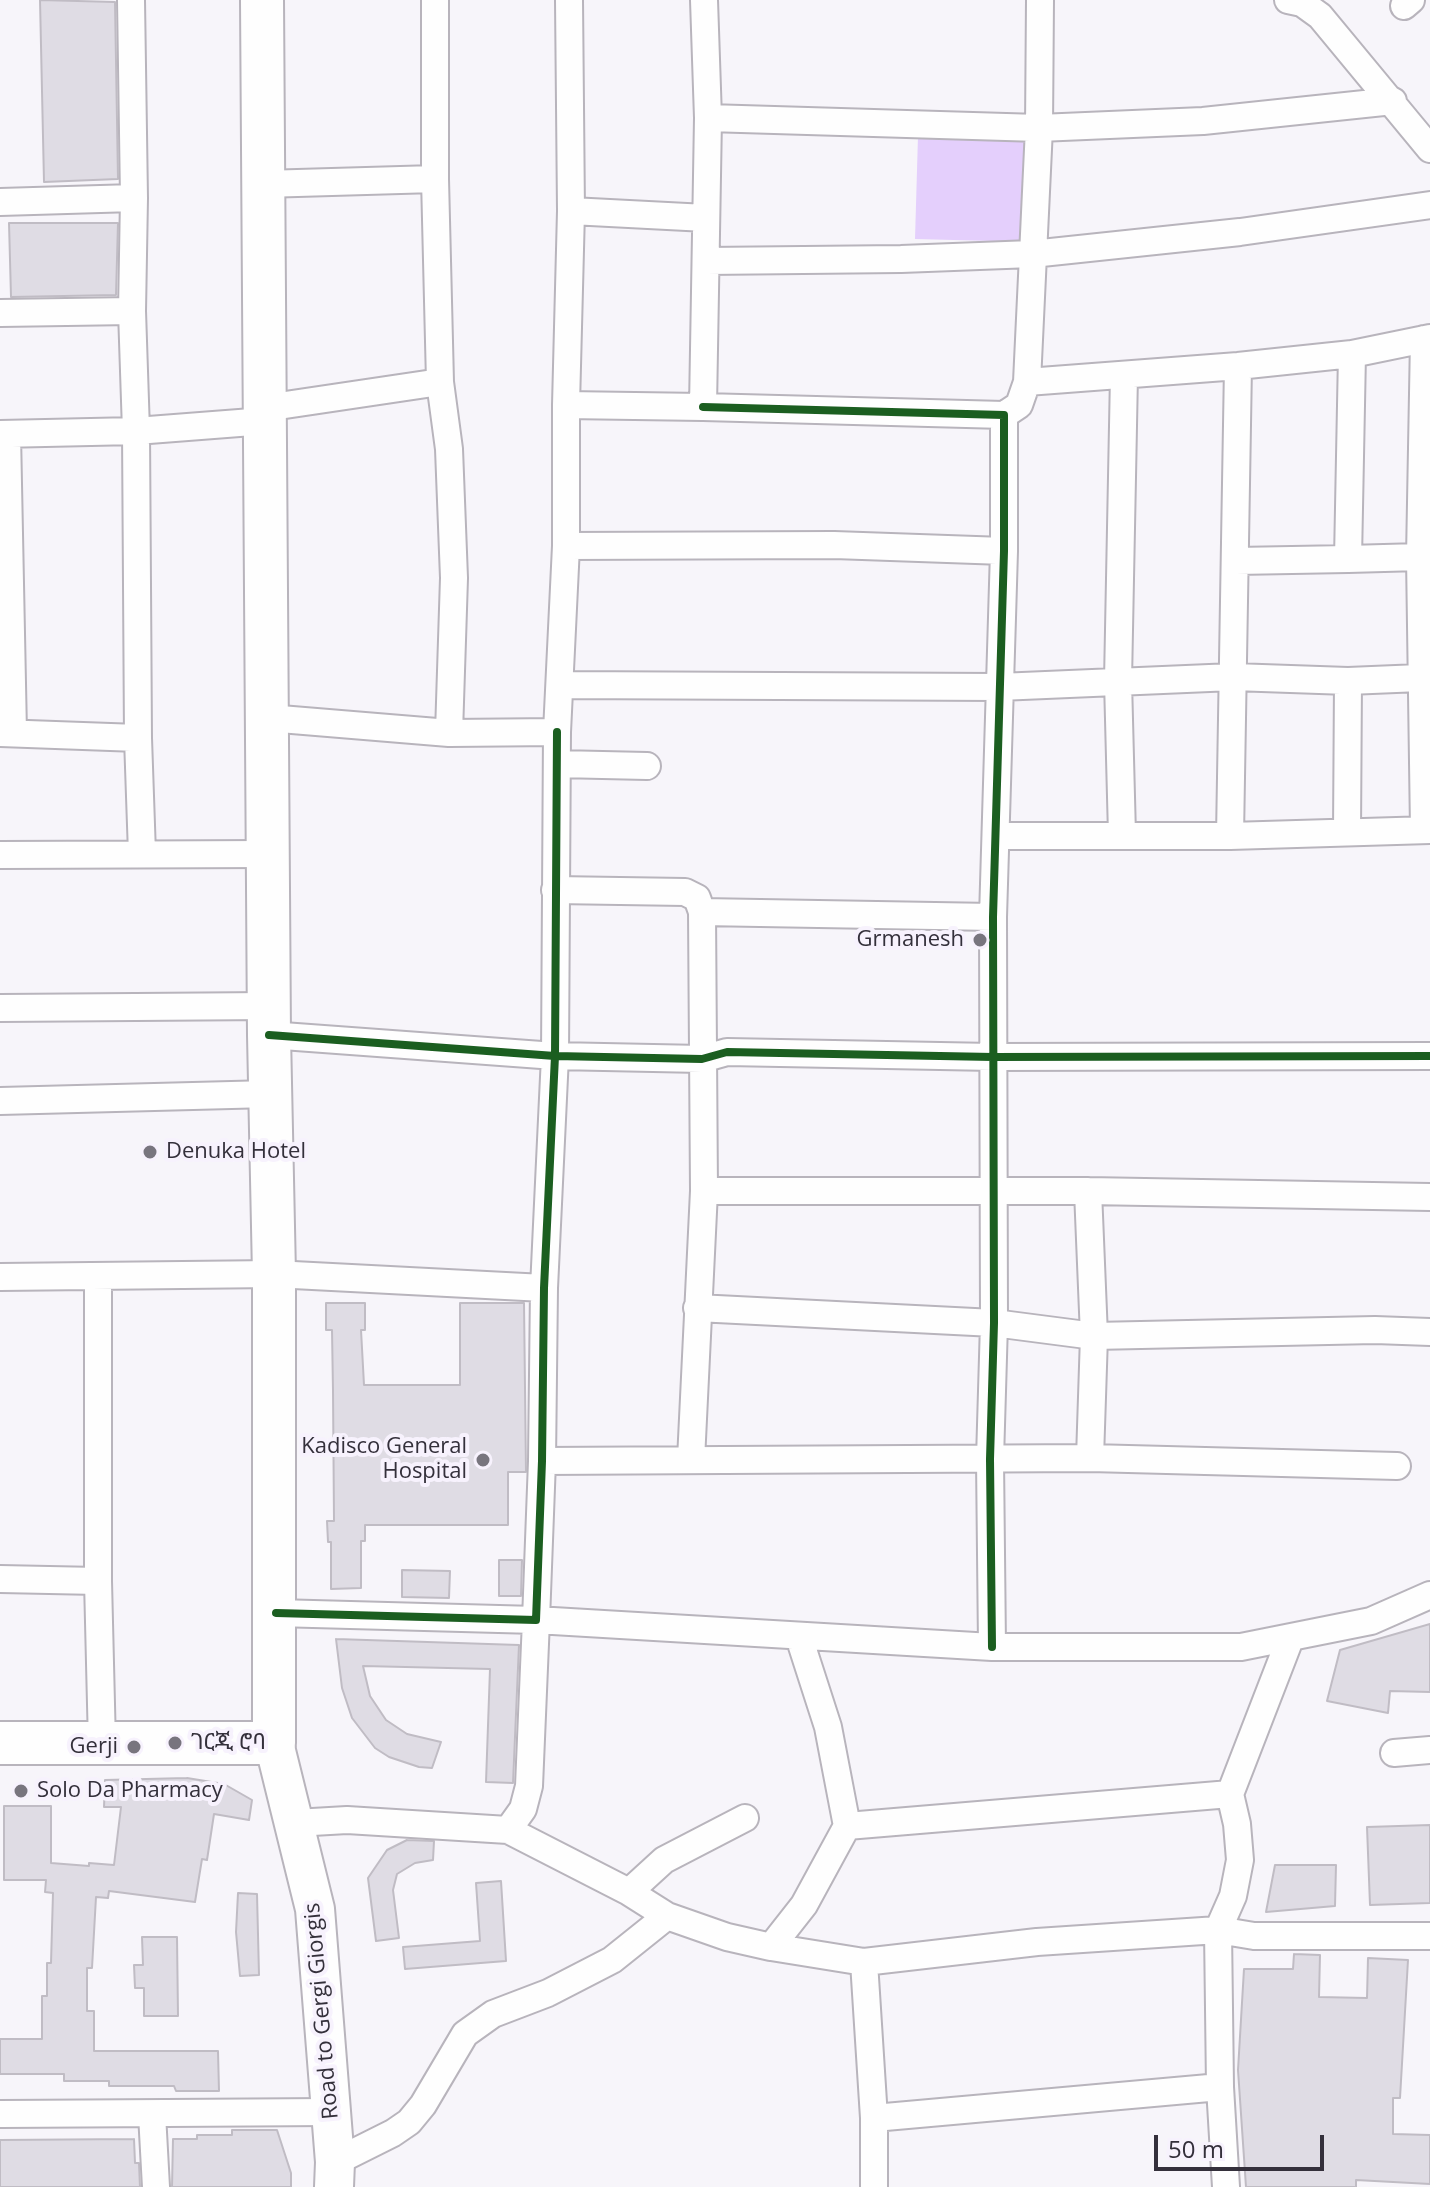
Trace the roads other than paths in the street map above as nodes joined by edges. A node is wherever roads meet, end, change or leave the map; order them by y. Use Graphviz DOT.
graph roads {
  1 [pos="131,0"];
  2 [pos="262,0"];
  3 [pos="435,0"];
  4 [pos="569,0"];
  5 [pos="704,0"];
  6 [pos="1040,0"];
  7 [pos="1288,0"];
  8 [pos="1393,101"];
  9 [pos="708,118"];
  10 [pos="1039,128"];
  11 [pos="1430,149"];
  12 [pos="435,179"];
  13 [pos="263,184"];
  14 [pos="134,198"];
  15 [pos="0,202"];
  16 [pos="1430,205"];
  17 [pos="571,211"];
  18 [pos="706,218"];
  19 [pos="1032,254"];
  20 [pos="706,261"];
  21 [pos="132,311"];
  22 [pos="0,313"];
  23 [pos="1427,338"];
  24 [pos="1352,354"];
  25 [pos="1238,366"];
  26 [pos="1124,375"];
  27 [pos="440,382"];
  28 [pos="1027,382"];
  29 [pos="566,405"];
  30 [pos="703,407"];
  31 [pos="265,415"];
  32 [pos="1004,415"];
  33 [pos="136,431"];
  34 [pos="3,434"];
  35 [pos="566,546"];
  36 [pos="1004,551"];
  37 [pos="1420,557"];
  38 [pos="1348,559"];
  39 [pos="1236,561"];
  40 [pos="1233,677"];
  41 [pos="1420,678"];
  42 [pos="1118,681"];
  43 [pos="1348,681"];
  44 [pos="560,685"];
  45 [pos="999,687"];
  46 [pos="268,718"];
  47 [pos="557,732"];
  48 [pos="7,733"];
  49 [pos="449,733"];
  50 [pos="138,738"];
  51 [pos="558,764"];
  52 [pos="647,766"];
  53 [pos="1427,830"];
  54 [pos="1347,832"];
  55 [pos="1122,835"];
  56 [pos="996,836"];
  57 [pos="1230,836"];
  58 [pos="142,854"];
  59 [pos="269,854"];
  60 [pos="0,855"];
  61 [pos="555,890"];
  62 [pos="702,912"];
  63 [pos="993,917"];
  64 [pos="0,1008"];
  65 [pos="269,1020"];
  66 [pos="555,1056"];
  67 [pos="1430,1056"];
  68 [pos="993,1057"];
  69 [pos="702,1059"];
  70 [pos="270,1094"];
  71 [pos="0,1101"];
  72 [pos="704,1191"];
  73 [pos="1088,1191"];
  74 [pos="992,1192"];
  75 [pos="1430,1197"];
  76 [pos="274,1274"];
  77 [pos="98,1276"];
  78 [pos="0,1277"];
  79 [pos="544,1288"];
  80 [pos="697,1308"];
  81 [pos="994,1323"];
  82 [pos="1430,1332"];
  83 [pos="1094,1336"];
  84 [pos="1090,1458"];
  85 [pos="990,1459"];
  86 [pos="691,1460"];
  87 [pos="542,1461"];
  88 [pos="1397,1466"];
  89 [pos="0,1579"];
  90 [pos="98,1581"];
  91 [pos="1430,1595"];
  92 [pos="276,1613"];
  93 [pos="536,1620"];
  94 [pos="799,1637"];
  95 [pos="1290,1639"];
  96 [pos="992,1647"];
  97 [pos="0,1743"];
  98 [pos="274,1743"];
  99 [pos="102,1745"];
  100 [pos="1430,1750"];
  101 [pos="1394,1753"];
  102 [pos="1230,1794"];
  103 [pos="745,1818"];
  104 [pos="295,1823"];
  105 [pos="847,1826"];
  106 [pos="508,1830"];
  107 [pos="629,1892"];
  108 [pos="667,1916"];
  109 [pos="1218,1930"];
  110 [pos="1430,1936"];
  111 [pos="771,1947"];
  112 [pos="864,1962"];
  113 [pos="1220,2087"];
  114 [pos="331,2112"];
  115 [pos="0,2114"];
  116 [pos="152,2114"];
  117 [pos="874,2118"];
  118 [pos="335,2174"];
  119 [pos="156,2187"];
  120 [pos="874,2187"];
  121 [pos="1226,2187"];
  1 -- 14 [label="street"];
  2 -- 13 [label="main road"];
  3 -- 12 [label="street"];
  4 -- 17 [label="street"];
  5 -- 9 [label="street"];
  6 -- 10 [label="street"];
  7 -- 8 [label="street"];
  8 -- 10 [label="street"];
  8 -- 11 [label="street"];
  9 -- 10 [label="street"];
  9 -- 18 [label="street"];
  10 -- 19 [label="street"];
  12 -- 13 [label="street"];
  12 -- 27 [label="street"];
  13 -- 31 [label="main road"];
  14 -- 15 [label="street"];
  14 -- 21 [label="street"];
  16 -- 19 [label="street"];
  17 -- 18 [label="street"];
  17 -- 29 [label="street"];
  18 -- 20 [label="street"];
  19 -- 20 [label="street"];
  19 -- 28 [label="street"];
  20 -- 30 [label="street"];
  21 -- 22 [label="street"];
  21 -- 33 [label="street"];
  23 -- 24 [label="street"];
  23 -- 37 [label="street"];
  24 -- 25 [label="street"];
  24 -- 38 [label="street"];
  25 -- 26 [label="street"];
  25 -- 39 [label="street"];
  26 -- 28 [label="street"];
  26 -- 42 [label="street"];
  27 -- 31 [label="street"];
  27 -- 49 [label="street"];
  28 -- 32 [label="street"];
  29 -- 30 [label="street"];
  29 -- 35 [label="street"];
  30 -- 32 [label="street"];
  31 -- 33 [label="street"];
  31 -- 46 [label="main road"];
  32 -- 36 [label="street"];
  33 -- 34 [label="street"];
  33 -- 50 [label="street"];
  34 -- 48 [label="street"];
  35 -- 36 [label="street"];
  35 -- 44 [label="street"];
  36 -- 45 [label="street"];
  37 -- 38 [label="street"];
  37 -- 41 [label="street"];
  38 -- 39 [label="street"];
  39 -- 40 [label="street"];
  40 -- 42 [label="street"];
  40 -- 43 [label="street"];
  40 -- 57 [label="street"];
  41 -- 43 [label="street"];
  41 -- 53 [label="street"];
  42 -- 45 [label="street"];
  42 -- 55 [label="street"];
  43 -- 54 [label="street"];
  44 -- 45 [label="street"];
  44 -- 47 [label="street"];
  45 -- 56 [label="street"];
  46 -- 49 [label="street"];
  46 -- 59 [label="main road"];
  47 -- 49 [label="street"];
  47 -- 51 [label="street"];
  48 -- 50 [label="street"];
  50 -- 58 [label="street"];
  51 -- 52 [label="street"];
  51 -- 61 [label="street"];
  53 -- 54 [label="street"];
  54 -- 57 [label="street"];
  55 -- 56 [label="street"];
  55 -- 57 [label="street"];
  56 -- 63 [label="street"];
  58 -- 59 [label="street"];
  58 -- 60 [label="street"];
  59 -- 65 [label="main road"];
  61 -- 62 [label="street"];
  61 -- 66 [label="street"];
  62 -- 63 [label="street"];
  62 -- 69 [label="street"];
  63 -- 68 [label="street"];
  64 -- 65 [label="street"];
  65 -- 66 [label="street"];
  65 -- 70 [label="main road"];
  66 -- 69 [label="street"];
  66 -- 79 [label="street"];
  67 -- 68 [label="street"];
  68 -- 69 [label="street"];
  68 -- 74 [label="street"];
  69 -- 72 [label="street"];
  70 -- 71 [label="street"];
  70 -- 76 [label="main road"];
  72 -- 74 [label="street"];
  72 -- 80 [label="street"];
  73 -- 74 [label="street"];
  73 -- 75 [label="street"];
  73 -- 83 [label="street"];
  74 -- 81 [label="street"];
  76 -- 77 [label="street"];
  76 -- 79 [label="street"];
  76 -- 92 [label="main road"];
  77 -- 78 [label="street"];
  77 -- 90 [label="street"];
  79 -- 87 [label="street"];
  80 -- 81 [label="street"];
  80 -- 86 [label="street"];
  81 -- 83 [label="street"];
  81 -- 85 [label="street"];
  82 -- 83 [label="street"];
  83 -- 84 [label="street"];
  84 -- 85 [label="street"];
  84 -- 88 [label="street"];
  85 -- 86 [label="street"];
  85 -- 96 [label="street"];
  86 -- 87 [label="street"];
  87 -- 93 [label="street"];
  89 -- 90 [label="street"];
  90 -- 99 [label="street"];
  91 -- 95 [label="street"];
  92 -- 93 [label="street"];
  92 -- 98 [label="main road"];
  93 -- 94 [label="street"];
  93 -- 106 [label="street"];
  94 -- 96 [label="street"];
  94 -- 105 [label="street"];
  95 -- 96 [label="street"];
  95 -- 102 [label="street"];
  97 -- 99 [label="main road"];
  98 -- 99 [label="main road"];
  98 -- 104 [label="main road, Road to Gergi Giorgis"];
  100 -- 101 [label="street"];
  102 -- 105 [label="street"];
  102 -- 109 [label="street"];
  103 -- 107 [label="street"];
  104 -- 106 [label="street"];
  104 -- 114 [label="main road, Road to Gergi Giorgis"];
  105 -- 111 [label="street"];
  106 -- 107 [label="street"];
  107 -- 108 [label="street"];
  108 -- 111 [label="street"];
  108 -- 118 [label="street"];
  109 -- 110 [label="street"];
  109 -- 112 [label="street"];
  109 -- 113 [label="street"];
  111 -- 112 [label="street"];
  112 -- 117 [label="street"];
  113 -- 117 [label="street"];
  113 -- 121 [label="street"];
  114 -- 116 [label="street"];
  114 -- 118 [label="main road, Road to Gergi Giorgis"];
  115 -- 116 [label="street"];
  116 -- 119 [label="street"];
  117 -- 120 [label="street"];
}
